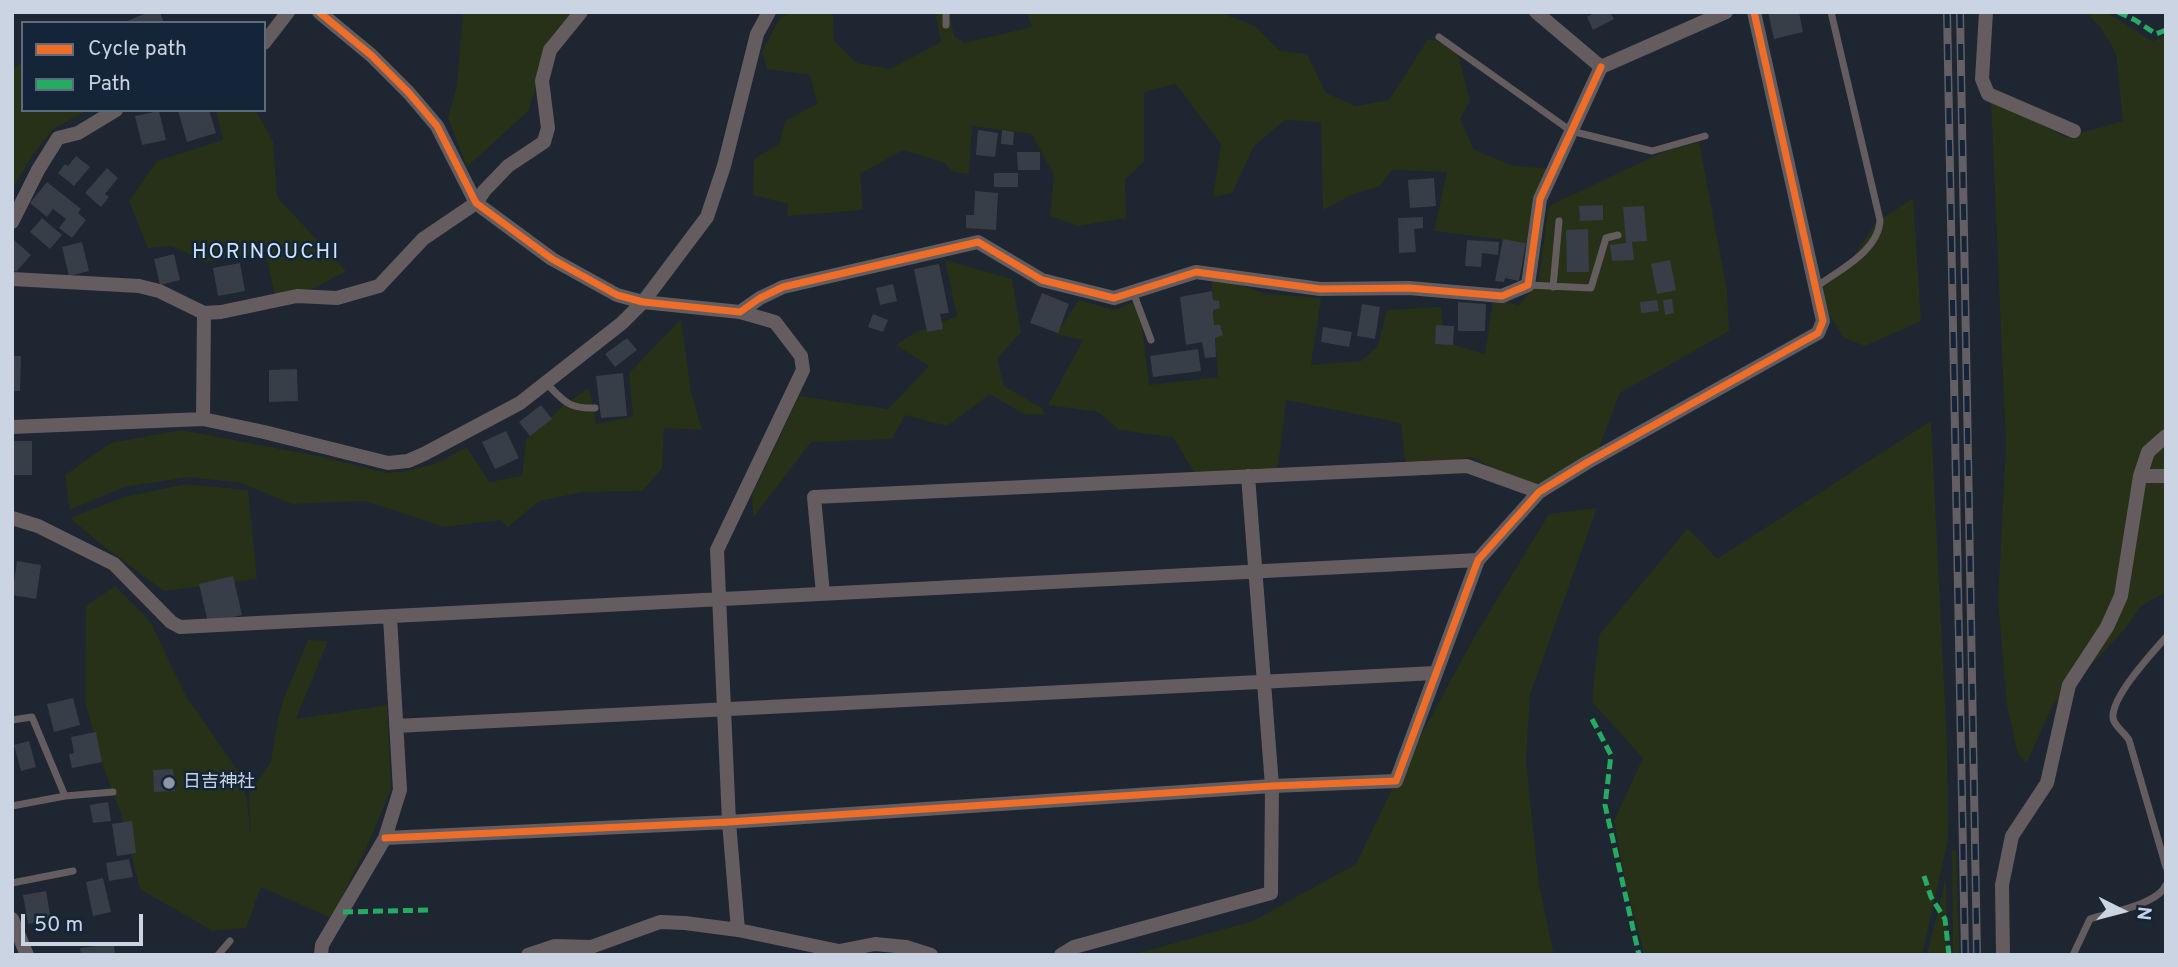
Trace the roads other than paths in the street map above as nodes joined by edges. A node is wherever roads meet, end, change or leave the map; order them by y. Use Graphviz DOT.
graph roads {
  1 [pos="288,12"];
  2 [pos="319,12"];
  3 [pos="581,12"];
  4 [pos="769,12"];
  5 [pos="946,12"];
  6 [pos="1536,12"];
  7 [pos="1726,12"];
  8 [pos="1754,12"];
  9 [pos="1831,12"];
  10 [pos="1986,12"];
  11 [pos="946,25"];
  12 [pos="1439,37"];
  13 [pos="266,40"];
  14 [pos="1601,66"];
  15 [pos="113,112"];
  16 [pos="1571,131"];
  17 [pos="2074,131"];
  18 [pos="1705,136"];
  19 [pos="476,203"];
  20 [pos="1559,221"];
  21 [pos="12,222"];
  22 [pos="1618,235"];
  23 [pos="12,279"];
  24 [pos="1528,285"];
  25 [pos="1553,287"];
  26 [pos="1815,288"];
  27 [pos="1133,292"];
  28 [pos="643,302"];
  29 [pos="740,312"];
  30 [pos="204,313"];
  31 [pos="1151,340"];
  32 [pos="546,383"];
  33 [pos="595,408"];
  34 [pos="203,419"];
  35 [pos="12,427"];
  36 [pos="2166,436"];
  37 [pos="1248,476"];
  38 [pos="2140,476"];
  39 [pos="2166,476"];
  40 [pos="1539,492"];
  41 [pos="12,518"];
  42 [pos="1478,560"];
  43 [pos="1257,572"];
  44 [pos="822,594"];
  45 [pos="718,601"];
  46 [pos="390,617"];
  47 [pos="2166,637"];
  48 [pos="1435,673"];
  49 [pos="1265,681"];
  50 [pos="724,711"];
  51 [pos="12,720"];
  52 [pos="396,726"];
  53 [pos="1272,786"];
  54 [pos="113,792"];
  55 [pos="65,796"];
  56 [pos="12,806"];
  57 [pos="729,822"];
  58 [pos="385,838"];
  59 [pos="2166,867"];
  60 [pos="73,871"];
  61 [pos="12,883"];
  62 [pos="2166,885"];
  63 [pos="12,919"];
  64 [pos="738,930"];
  65 [pos="230,941"];
  66 [pos="26,955"];
  67 [pos="218,955"];
  68 [pos="321,955"];
  69 [pos="528,955"];
  70 [pos="931,955"];
  71 [pos="1061,955"];
  72 [pos="2003,955"];
  73 [pos="2073,955"];
  1 -- 13 [label="street"];
  2 -- 19 [label="street"];
  3 -- 19 [label="street"];
  4 -- 28 [label="street"];
  5 -- 11 [label="lane"];
  6 -- 14 [label="street"];
  7 -- 14 [label="street"];
  8 -- 26 [label="street"];
  9 -- 26 [label="lane"];
  10 -- 17 [label="street"];
  12 -- 16 [label="lane"];
  14 -- 16 [label="street"];
  15 -- 21 [label="street"];
  16 -- 18 [label="lane"];
  16 -- 24 [label="street"];
  19 -- 28 [label="street"];
  19 -- 30 [label="street"];
  20 -- 25 [label="lane"];
  22 -- 25 [label="lane"];
  23 -- 30 [label="street"];
  24 -- 25 [label="lane"];
  24 -- 27 [label="street"];
  26 -- 40 [label="street"];
  27 -- 29 [label="street"];
  27 -- 31 [label="lane"];
  28 -- 29 [label="street"];
  28 -- 32 [label="street"];
  29 -- 45 [label="street"];
  30 -- 34 [label="street"];
  32 -- 33 [label="lane"];
  32 -- 34 [label="street"];
  34 -- 35 [label="street"];
  36 -- 38 [label="street"];
  37 -- 40 [label="street"];
  37 -- 43 [label="street"];
  37 -- 44 [label="street"];
  38 -- 39 [label="street"];
  38 -- 72 [label="street"];
  40 -- 42 [label="street"];
  41 -- 46 [label="street"];
  42 -- 43 [label="street"];
  42 -- 48 [label="street"];
  43 -- 44 [label="street"];
  43 -- 49 [label="street"];
  44 -- 45 [label="street"];
  45 -- 46 [label="street"];
  45 -- 50 [label="street"];
  46 -- 52 [label="street"];
  47 -- 59 [label="lane"];
  48 -- 49 [label="street"];
  48 -- 53 [label="street"];
  49 -- 50 [label="street"];
  49 -- 53 [label="street"];
  50 -- 52 [label="street"];
  50 -- 57 [label="street"];
  51 -- 55 [label="lane"];
  52 -- 58 [label="street"];
  53 -- 57 [label="street"];
  53 -- 71 [label="street"];
  54 -- 55 [label="lane"];
  55 -- 56 [label="lane"];
  57 -- 58 [label="street"];
  57 -- 64 [label="street"];
  58 -- 68 [label="street"];
  60 -- 61 [label="lane"];
  62 -- 73 [label="lane"];
  63 -- 66 [label="street"];
  64 -- 69 [label="street"];
  64 -- 70 [label="street"];
  65 -- 67 [label="lane"];
}
